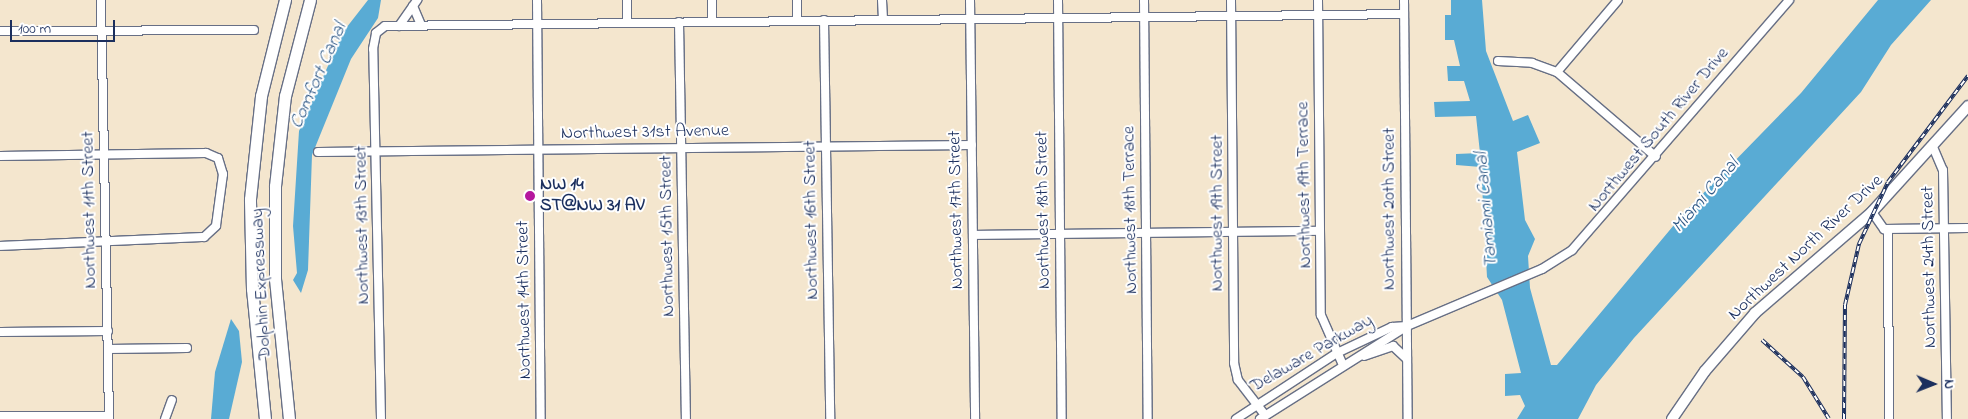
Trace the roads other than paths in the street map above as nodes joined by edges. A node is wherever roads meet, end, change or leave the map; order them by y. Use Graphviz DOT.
graph roads {
  1 [pos="101,0"];
  2 [pos="285,0"];
  3 [pos="310,0"];
  4 [pos="537,0"];
  5 [pos="627,0"];
  6 [pos="712,0"];
  7 [pos="797,0"];
  8 [pos="882,0"];
  9 [pos="970,0"];
  10 [pos="1058,0"];
  11 [pos="1144,0"];
  12 [pos="1231,0"];
  13 [pos="1318,0"];
  14 [pos="1404,0"];
  15 [pos="1618,0"];
  16 [pos="1789,0"];
  17 [pos="415,3"];
  18 [pos="1404,14"];
  19 [pos="1318,15"];
  20 [pos="1231,16"];
  21 [pos="1144,17"];
  22 [pos="1057,18"];
  23 [pos="883,19"];
  24 [pos="970,19"];
  25 [pos="797,20"];
  26 [pos="824,20"];
  27 [pos="679,22"];
  28 [pos="712,22"];
  29 [pos="627,23"];
  30 [pos="536,24"];
  31 [pos="421,25"];
  32 [pos="399,26"];
  33 [pos="102,30"];
  34 [pos="254,30"];
  35 [pos="0,31"];
  36 [pos="1498,61"];
  37 [pos="1557,72"];
  38 [pos="1968,106"];
  39 [pos="972,145"];
  40 [pos="826,146"];
  41 [pos="1933,146"];
  42 [pos="682,148"];
  43 [pos="537,150"];
  44 [pos="318,152"];
  45 [pos="377,152"];
  46 [pos="105,154"];
  47 [pos="0,156"];
  48 [pos="1656,156"];
  49 [pos="1872,212"];
  50 [pos="1945,228"];
  51 [pos="1968,228"];
  52 [pos="1888,229"];
  53 [pos="1233,232"];
  54 [pos="1320,232"];
  55 [pos="1059,233"];
  56 [pos="1146,233"];
  57 [pos="973,235"];
  58 [pos="106,242"];
  59 [pos="0,246"];
  60 [pos="1542,269"];
  61 [pos="1407,326"];
  62 [pos="108,331"];
  63 [pos="0,332"];
  64 [pos="187,348"];
  65 [pos="108,349"];
  66 [pos="1337,353"];
  67 [pos="1357,358"];
  68 [pos="1407,359"];
  69 [pos="1343,365"];
  70 [pos="172,400"];
  71 [pos="1255,403"];
  72 [pos="0,416"];
  73 [pos="109,417"];
  74 [pos="1263,417"];
  75 [pos="165,419"];
  76 [pos="265,419"];
  77 [pos="289,419"];
  78 [pos="380,419"];
  79 [pos="541,419"];
  80 [pos="686,419"];
  81 [pos="830,419"];
  82 [pos="975,419"];
  83 [pos="1062,419"];
  84 [pos="1148,419"];
  85 [pos="1236,419"];
  86 [pos="1408,419"];
  87 [pos="1672,419"];
  88 [pos="1889,419"];
  89 [pos="1947,419"];
  1 -- 33 [label="street, Northwest 11th Street"];
  2 -- 76 [label="highway, Dolphin Expressway"];
  3 -- 77 [label="highway, Dolphin Expressway"];
  4 -- 30 [label="street, Northwest 14th Street"];
  5 -- 29 [label="street"];
  6 -- 28 [label="street"];
  7 -- 25 [label="street"];
  8 -- 23 [label="street"];
  9 -- 24 [label="street, Northwest 17th Street"];
  10 -- 22 [label="street, Northwest 18th Street"];
  11 -- 21 [label="street, Northwest 18th Terrace"];
  12 -- 20 [label="street, Northwest 19th Street"];
  13 -- 19 [label="street, Northwest 19th Terrace"];
  14 -- 18 [label="street, Northwest 20th Street"];
  15 -- 37 [label="street"];
  16 -- 48 [label="street, Northwest South River Drive"];
  17 -- 31 [label="street"];
  17 -- 32 [label="street"];
  18 -- 19 [label="street"];
  18 -- 61 [label="street, Northwest 20th Street"];
  19 -- 20 [label="street"];
  19 -- 54 [label="street, Northwest 19th Terrace"];
  20 -- 21 [label="street"];
  20 -- 53 [label="street, Northwest 19th Street"];
  21 -- 22 [label="street"];
  21 -- 56 [label="street, Northwest 18th Terrace"];
  22 -- 24 [label="street"];
  22 -- 55 [label="street, Northwest 18th Street"];
  23 -- 24 [label="street"];
  23 -- 26 [label="street"];
  24 -- 39 [label="street, Northwest 17th Street"];
  25 -- 26 [label="street"];
  25 -- 28 [label="street"];
  26 -- 40 [label="street, Northwest 16th Street"];
  27 -- 28 [label="street"];
  27 -- 29 [label="street"];
  27 -- 42 [label="street, Northwest 15th Street"];
  29 -- 30 [label="street"];
  30 -- 31 [label="street"];
  30 -- 43 [label="street, Northwest 14th Street"];
  31 -- 32 [label="street"];
  32 -- 45 [label="street, Northwest 13th Street"];
  33 -- 34 [label="street"];
  33 -- 35 [label="street"];
  33 -- 46 [label="street, Northwest 11th Street"];
  36 -- 37 [label="street"];
  37 -- 48 [label="street"];
  38 -- 41 [label="main road, Northwest North River Drive"];
  39 -- 40 [label="street, Northwest 31st Avenue"];
  39 -- 57 [label="street, Northwest 17th Street"];
  40 -- 42 [label="street, Northwest 31st Avenue"];
  40 -- 81 [label="street, Northwest 16th Street"];
  41 -- 49 [label="main road, Northwest North River Drive"];
  41 -- 50 [label="street, Northwest 24th Street"];
  42 -- 43 [label="street, Northwest 31st Avenue"];
  42 -- 80 [label="street, Northwest 15th Street"];
  43 -- 45 [label="street, Northwest 31st Avenue"];
  43 -- 79 [label="street, Northwest 14th Street"];
  44 -- 45 [label="street, Northwest 31st Avenue"];
  45 -- 78 [label="street, Northwest 13th Street"];
  46 -- 47 [label="street"];
  46 -- 58 [label="street, Northwest 11th Street"];
  46 -- 58 [label="street"];
  48 -- 60 [label="street, Northwest South River Drive"];
  49 -- 52 [label="street"];
  49 -- 87 [label="main road, Northwest North River Drive"];
  50 -- 51 [label="street"];
  50 -- 52 [label="street"];
  50 -- 89 [label="street, Northwest 24th Street"];
  52 -- 88 [label="street"];
  53 -- 54 [label="street"];
  53 -- 56 [label="street"];
  53 -- 71 [label="street, Northwest 19th Street"];
  54 -- 66 [label="street, Northwest 19th Terrace"];
  55 -- 56 [label="street"];
  55 -- 57 [label="street"];
  55 -- 83 [label="street, Northwest 18th Street"];
  56 -- 84 [label="street, Northwest 18th Terrace"];
  57 -- 82 [label="street, Northwest 17th Street"];
  58 -- 59 [label="street"];
  58 -- 62 [label="street, Northwest 11th Street"];
  60 -- 61 [label="street, Delaware Parkway"];
  61 -- 66 [label="street, Delaware Parkway"];
  61 -- 67 [label="street, Delaware Parkway"];
  61 -- 68 [label="street, Northwest 20th Street"];
  62 -- 63 [label="street"];
  62 -- 65 [label="street, Northwest 11th Street"];
  64 -- 65 [label="street"];
  65 -- 73 [label="street, Northwest 11th Street"];
  66 -- 69 [label="street, Northwest 19th Terrace"];
  66 -- 71 [label="street, Delaware Parkway"];
  67 -- 68 [label="street"];
  67 -- 69 [label="street, Delaware Parkway"];
  68 -- 86 [label="street, Northwest 20th Street"];
  69 -- 74 [label="street, Delaware Parkway"];
  70 -- 75 [label="street"];
  71 -- 74 [label="street, Northwest 19th Street"];
  71 -- 85 [label="street, Delaware Parkway"];
  72 -- 73 [label="street"];
}
